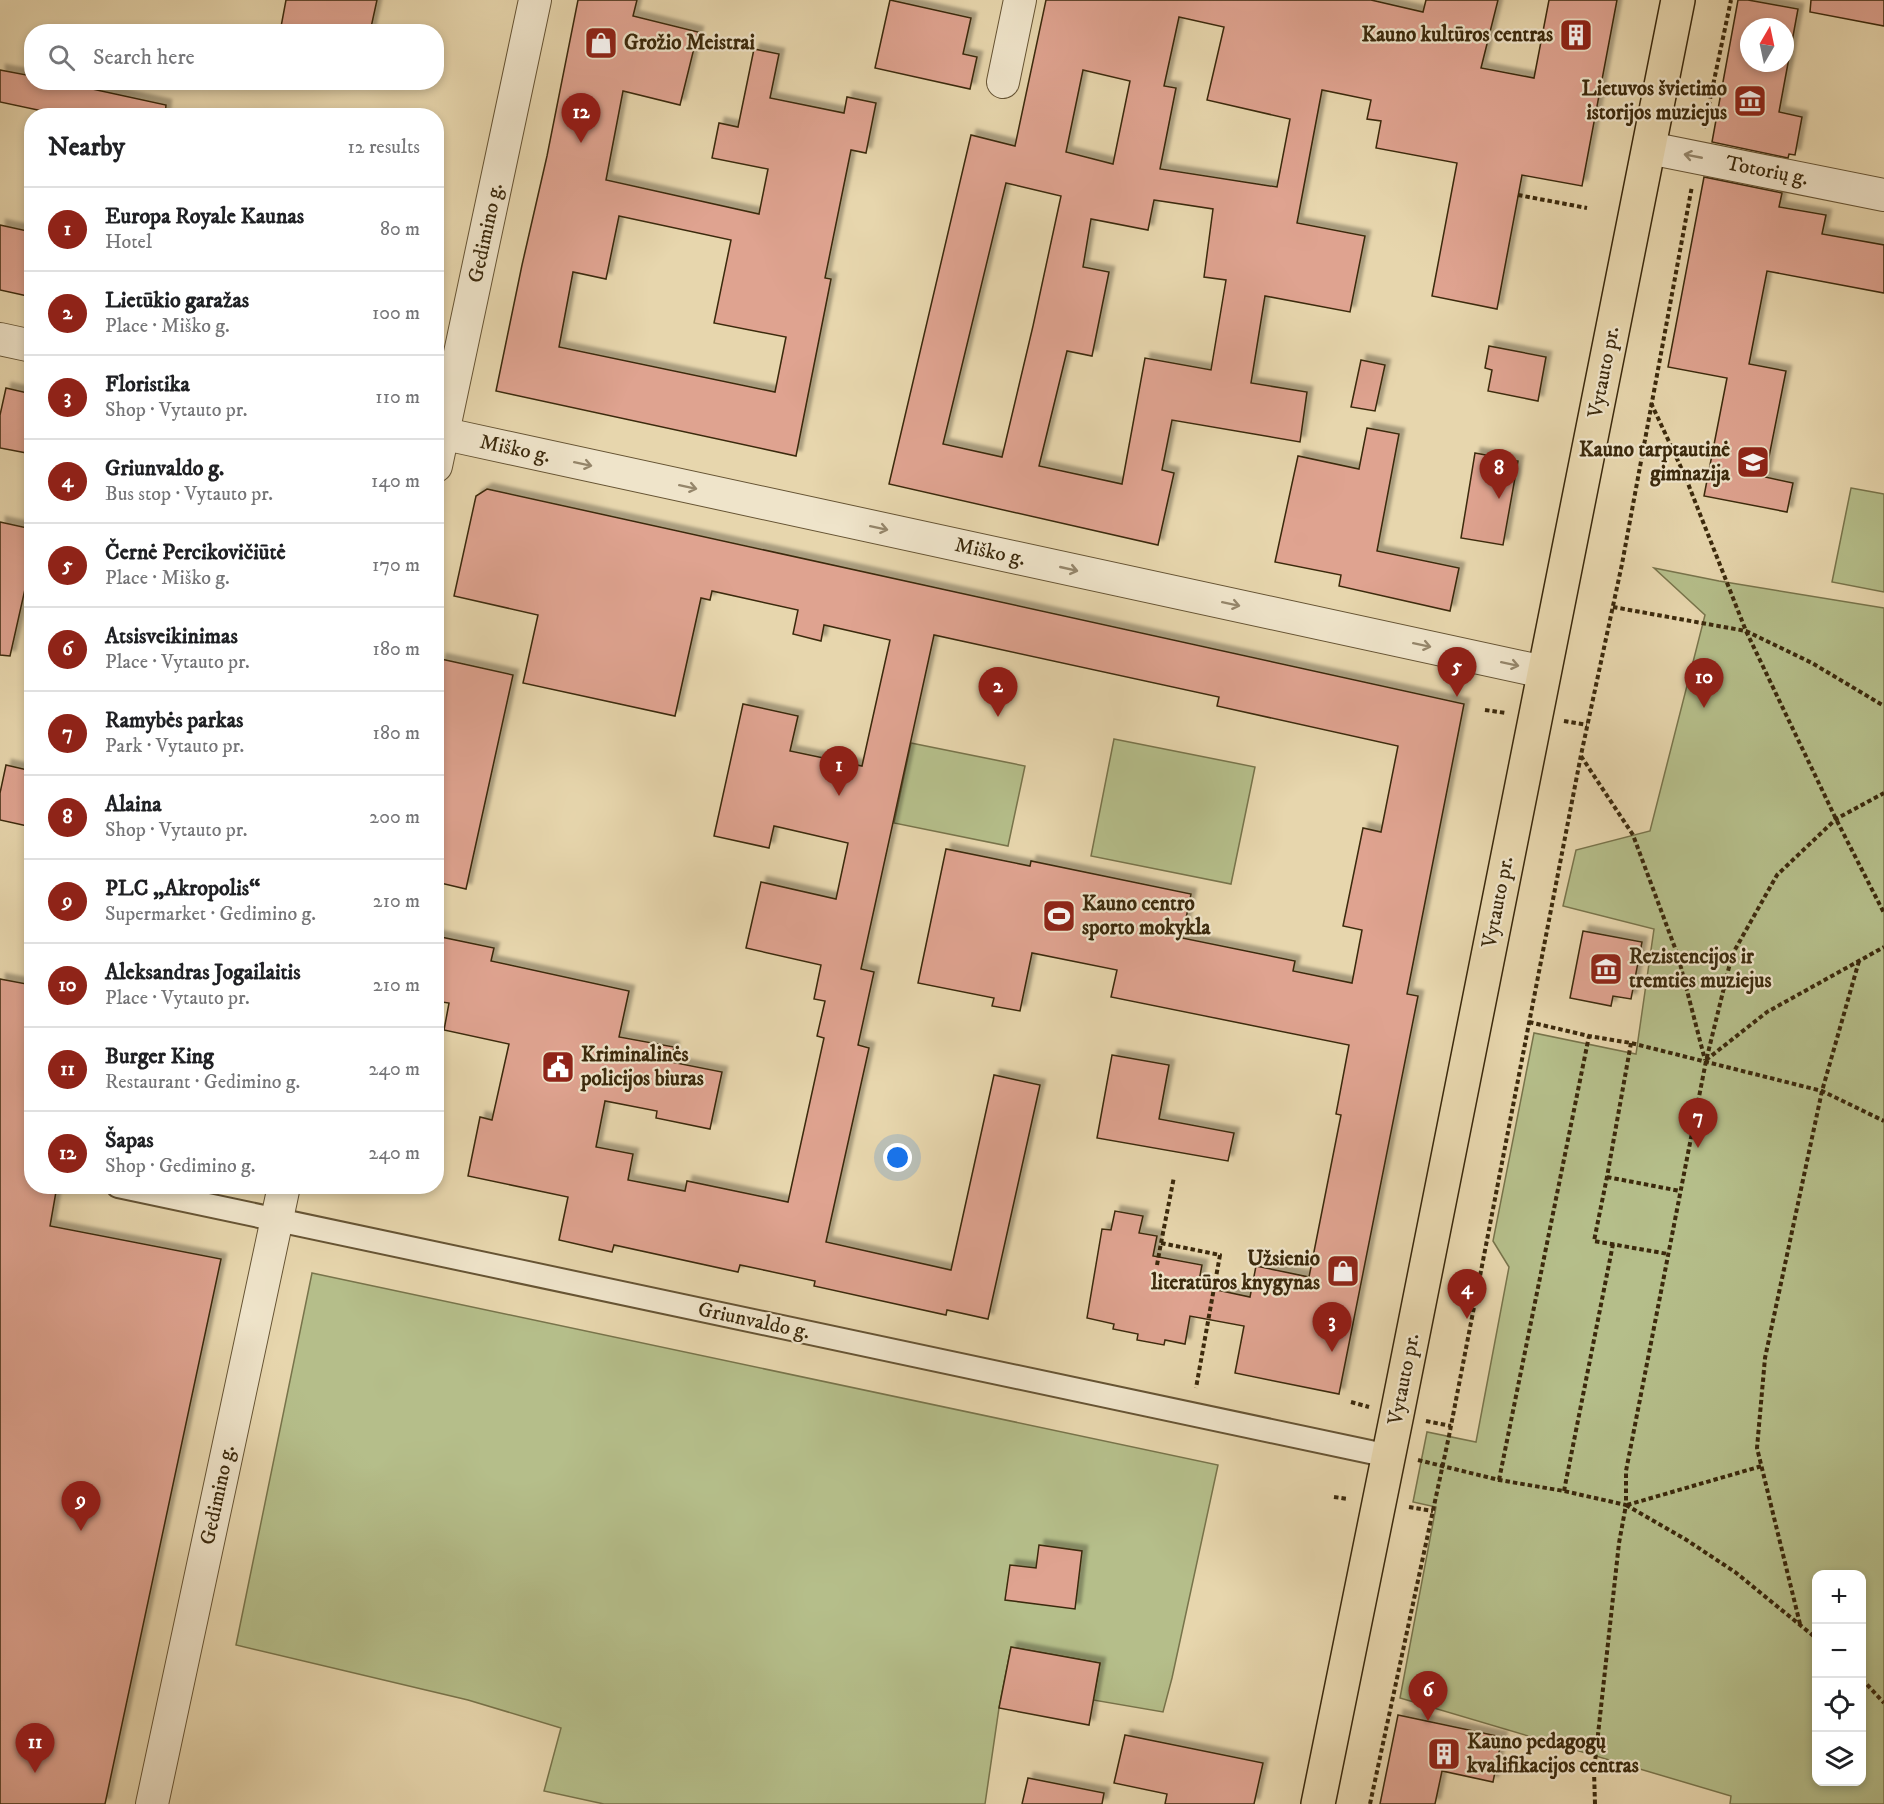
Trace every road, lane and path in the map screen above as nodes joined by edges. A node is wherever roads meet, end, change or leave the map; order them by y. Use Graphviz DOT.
graph roads {
  1 [pos="535,0"];
  2 [pos="1020,0"];
  3 [pos="1678,0"];
  4 [pos="1731,0"];
  5 [pos="1003,82"];
  6 [pos="1649,148"];
  7 [pos="1698,157"];
  8 [pos="1518,195"];
  9 [pos="1884,195"];
  10 [pos="1587,208"];
  11 [pos="0,339"];
  12 [pos="24,344"];
  13 [pos="1651,402"];
  14 [pos="444,415"];
  15 [pos="444,434"];
  16 [pos="1613,607"];
  17 [pos="1746,631"];
  18 [pos="1544,672"];
  19 [pos="1884,706"];
  20 [pos="1581,755"];
  21 [pos="1884,793"];
  22 [pos="1836,819"];
  23 [pos="1884,913"];
  24 [pos="1884,947"];
  25 [pos="1859,961"];
  26 [pos="1529,1022"];
  27 [pos="1589,1036"];
  28 [pos="1631,1043"];
  29 [pos="1706,1061"];
  30 [pos="1822,1091"];
  31 [pos="1884,1121"];
  32 [pos="1174,1177"];
  33 [pos="1607,1177"];
  34 [pos="1680,1191"];
  35 [pos="157,1194"];
  36 [pos="282,1194"];
  37 [pos="277,1219"];
  38 [pos="1161,1243"];
  39 [pos="1613,1244"];
  40 [pos="1668,1254"];
  41 [pos="1157,1265"];
  42 [pos="1192,1414"];
  43 [pos="1389,1456"];
  44 [pos="1442,1466"];
  45 [pos="1762,1466"];
  46 [pos="1499,1480"];
  47 [pos="1564,1491"];
  48 [pos="1626,1505"];
  49 [pos="1800,1624"];
  50 [pos="1812,1634"];
  51 [pos="1866,1683"];
  52 [pos="1884,1703"];
  53 [pos="152,1804"];
  54 [pos="1318,1804"];
  55 [pos="1371,1804"];
  56 [pos="1595,1804"];
  1 -- 14 [label="street, Gedimino g."];
  2 -- 5 [label="street"];
  3 -- 6 [label="main road, Vytauto pr."];
  4 -- 7 [label="path"];
  7 -- 6 [label="street, Totorių g., one-way"];
  6 -- 18 [label="main road, Vytauto pr."];
  7 -- 9 [label="street, Totorių g."];
  7 -- 13 [label="path"];
  8 -- 10 [label="path"];
  11 -- 12 [label="street"];
  13 -- 16 [label="path"];
  13 -- 17 [label="path"];
  15 -- 18 [label="street, Miško g., one-way"];
  16 -- 17 [label="path"];
  16 -- 20 [label="path"];
  17 -- 19 [label="path"];
  17 -- 22 [label="path"];
  18 -- 43 [label="main road, Vytauto pr."];
  20 -- 26 [label="path"];
  20 -- 29 [label="path"];
  21 -- 22 [label="path"];
  22 -- 23 [label="path"];
  22 -- 29 [label="path"];
  24 -- 25 [label="path"];
  25 -- 29 [label="path"];
  25 -- 30 [label="path"];
  26 -- 27 [label="path"];
  26 -- 44 [label="path"];
  27 -- 28 [label="path"];
  27 -- 46 [label="path"];
  28 -- 29 [label="path"];
  28 -- 33 [label="path"];
  29 -- 30 [label="path"];
  29 -- 34 [label="path"];
  30 -- 31 [label="path"];
  30 -- 45 [label="path"];
  32 -- 38 [label="path"];
  33 -- 34 [label="path"];
  33 -- 39 [label="path"];
  34 -- 40 [label="path"];
  35 -- 37 [label="street, Griunvaldo g."];
  36 -- 37 [label="street, Gedimino g."];
  37 -- 42 [label="street, Griunvaldo g."];
  37 -- 53 [label="street, Gedimino g."];
  38 -- 41 [label="path"];
  38 -- 42 [label="path"];
  39 -- 40 [label="path"];
  39 -- 47 [label="path"];
  40 -- 48 [label="path"];
  42 -- 43 [label="street, Griunvaldo g."];
  43 -- 44 [label="path"];
  43 -- 54 [label="main road, Vytauto pr."];
  44 -- 46 [label="path"];
  44 -- 55 [label="path"];
  45 -- 48 [label="path"];
  45 -- 49 [label="path"];
  46 -- 47 [label="path"];
  47 -- 48 [label="path"];
  48 -- 49 [label="path"];
  48 -- 56 [label="path"];
  49 -- 50 [label="path"];
  51 -- 52 [label="path"];
}
